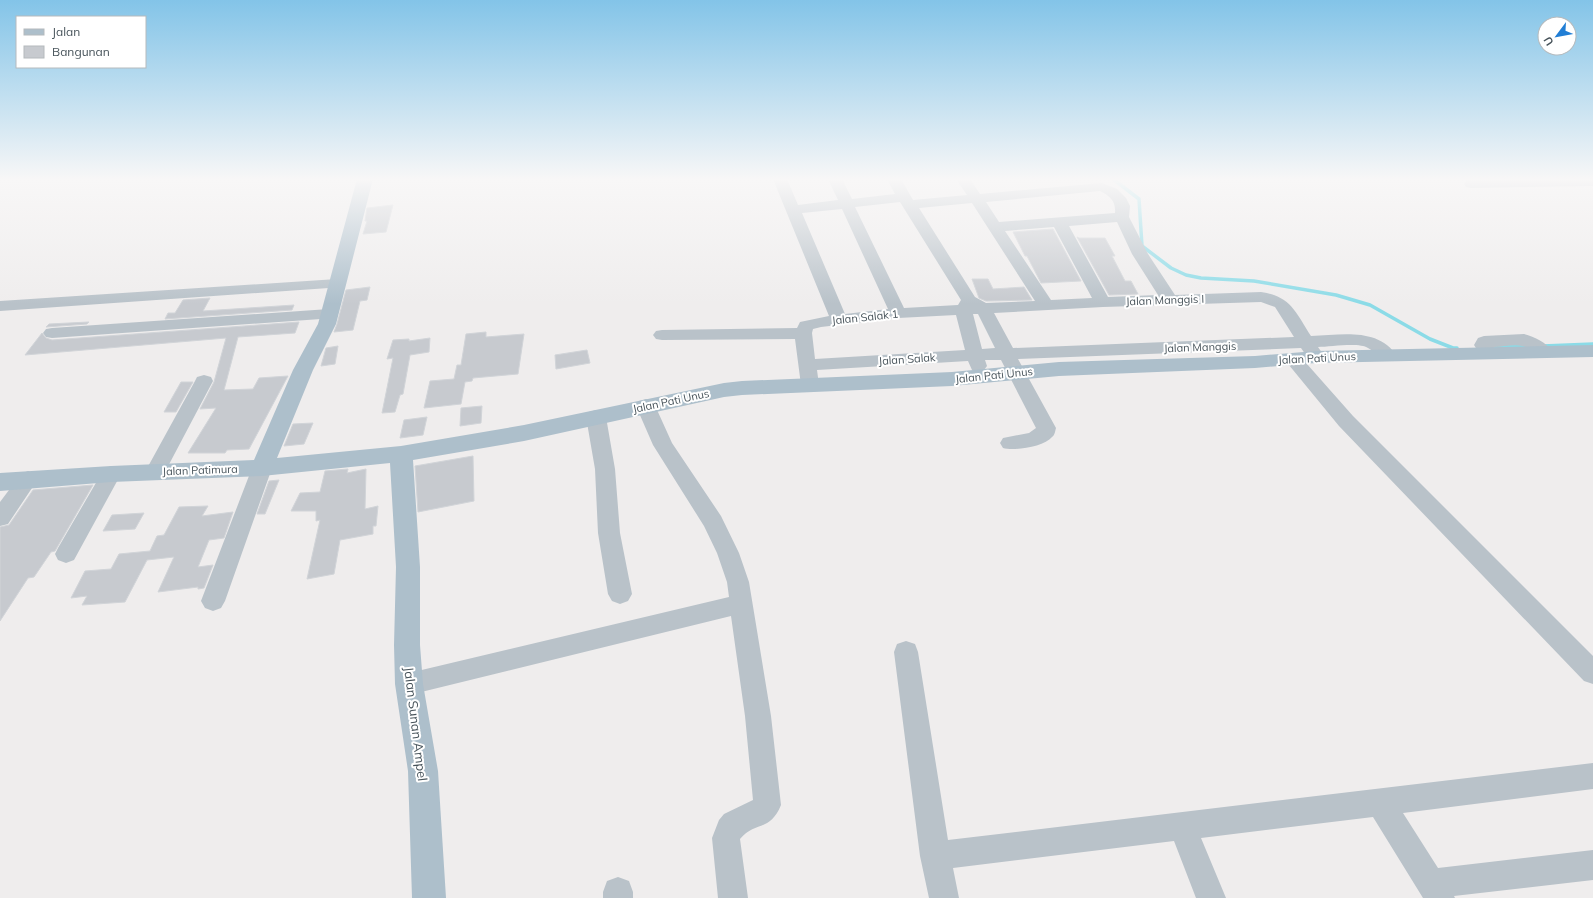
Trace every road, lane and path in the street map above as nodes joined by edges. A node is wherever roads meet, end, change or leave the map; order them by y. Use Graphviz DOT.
graph roads {
  1 [pos="353,221"];
  2 [pos="798,221"];
  3 [pos="855,221"];
  4 [pos="917,221"];
  5 [pos="990,221"];
  6 [pos="1073,221"];
  7 [pos="1124,221"];
  8 [pos="1059,222"];
  9 [pos="994,227"];
  10 [pos="336,284"];
  11 [pos="1169,300"];
  12 [pos="1103,302"];
  13 [pos="966,305"];
  14 [pos="1046,305"];
  15 [pos="0,306"];
  16 [pos="984,309"];
  17 [pos="898,312"];
  18 [pos="329,314"];
  19 [pos="839,319"];
  20 [pos="52,333"];
  21 [pos="803,333"];
  22 [pos="662,335"];
  23 [pos="1593,351"];
  24 [pos="1308,352"];
  25 [pos="1011,364"];
  26 [pos="978,365"];
  27 [pos="809,375"];
  28 [pos="204,381"];
  29 [pos="646,406"];
  30 [pos="596,417"];
  31 [pos="1010,443"];
  32 [pos="400,454"];
  33 [pos="262,468"];
  34 [pos="155,472"];
  35 [pos="111,474"];
  36 [pos="28,479"];
  37 [pos="0,482"];
  38 [pos="0,518"];
  39 [pos="66,554"];
  40 [pos="620,594"];
  41 [pos="213,601"];
  42 [pos="741,604"];
  43 [pos="906,652"];
  44 [pos="1593,673"];
  45 [pos="409,684"];
  46 [pos="1593,776"];
  47 [pos="1379,801"];
  48 [pos="1182,826"];
  49 [pos="935,856"];
  50 [pos="1593,865"];
  51 [pos="1435,891"];
  52 [pos="429,898"];
  53 [pos="733,898"];
  54 [pos="944,898"];
  55 [pos="1211,898"];
  1 -- 10 [label="main road"];
  2 -- 19 [label="street"];
  3 -- 17 [label="street"];
  4 -- 13 [label="street"];
  5 -- 9 [label="street"];
  6 -- 8 [label="street"];
  7 -- 11 [label="street"];
  8 -- 9 [label="street"];
  8 -- 12 [label="street"];
  9 -- 14 [label="street"];
  10 -- 15 [label="street"];
  10 -- 18 [label="main road"];
  11 -- 12 [label="street, Jalan Manggis I"];
  11 -- 24 [label="street, Jalan Manggis I"];
  12 -- 14 [label="street, Jalan Manggis I"];
  13 -- 16 [label="street, Jalan Salak 1"];
  13 -- 17 [label="street, Jalan Salak 1"];
  13 -- 26 [label="street"];
  14 -- 16 [label="street, Jalan Manggis I"];
  16 -- 25 [label="street"];
  17 -- 19 [label="street, Jalan Salak 1"];
  18 -- 20 [label="street"];
  18 -- 33 [label="main road"];
  19 -- 21 [label="street, Jalan Salak 1"];
  21 -- 22 [label="street"];
  21 -- 27 [label="street"];
  23 -- 24 [label="main road, Jalan Pati Unus"];
  24 -- 25 [label="main road, Jalan Pati Unus"];
  24 -- 44 [label="street, Jalan Manggis I"];
  25 -- 26 [label="main road, Jalan Pati Unus"];
  25 -- 31 [label="street"];
  26 -- 27 [label="main road, Jalan Pati Unus"];
  27 -- 29 [label="main road, Jalan Pati Unus"];
  28 -- 34 [label="street"];
  29 -- 30 [label="main road, Jalan Pati Unus"];
  29 -- 42 [label="street"];
  30 -- 32 [label="main road, Jalan Pati Unus"];
  30 -- 40 [label="street"];
  32 -- 33 [label="main road, Jalan Patimura"];
  32 -- 45 [label="main road, Jalan Sunan Ampel"];
  33 -- 34 [label="main road, Jalan Patimura"];
  33 -- 41 [label="street"];
  34 -- 35 [label="main road, Jalan Patimura"];
  35 -- 36 [label="main road, Jalan Patimura"];
  35 -- 39 [label="street"];
  36 -- 37 [label="main road, Jalan Patimura"];
  36 -- 38 [label="street"];
  42 -- 45 [label="street"];
  42 -- 53 [label="street"];
  43 -- 49 [label="street"];
  45 -- 52 [label="main road, Jalan Sunan Ampel"];
  46 -- 47 [label="street"];
  47 -- 48 [label="street"];
  47 -- 51 [label="street"];
  48 -- 49 [label="street"];
  48 -- 55 [label="street"];
  49 -- 54 [label="street"];
  50 -- 51 [label="street"];
}
